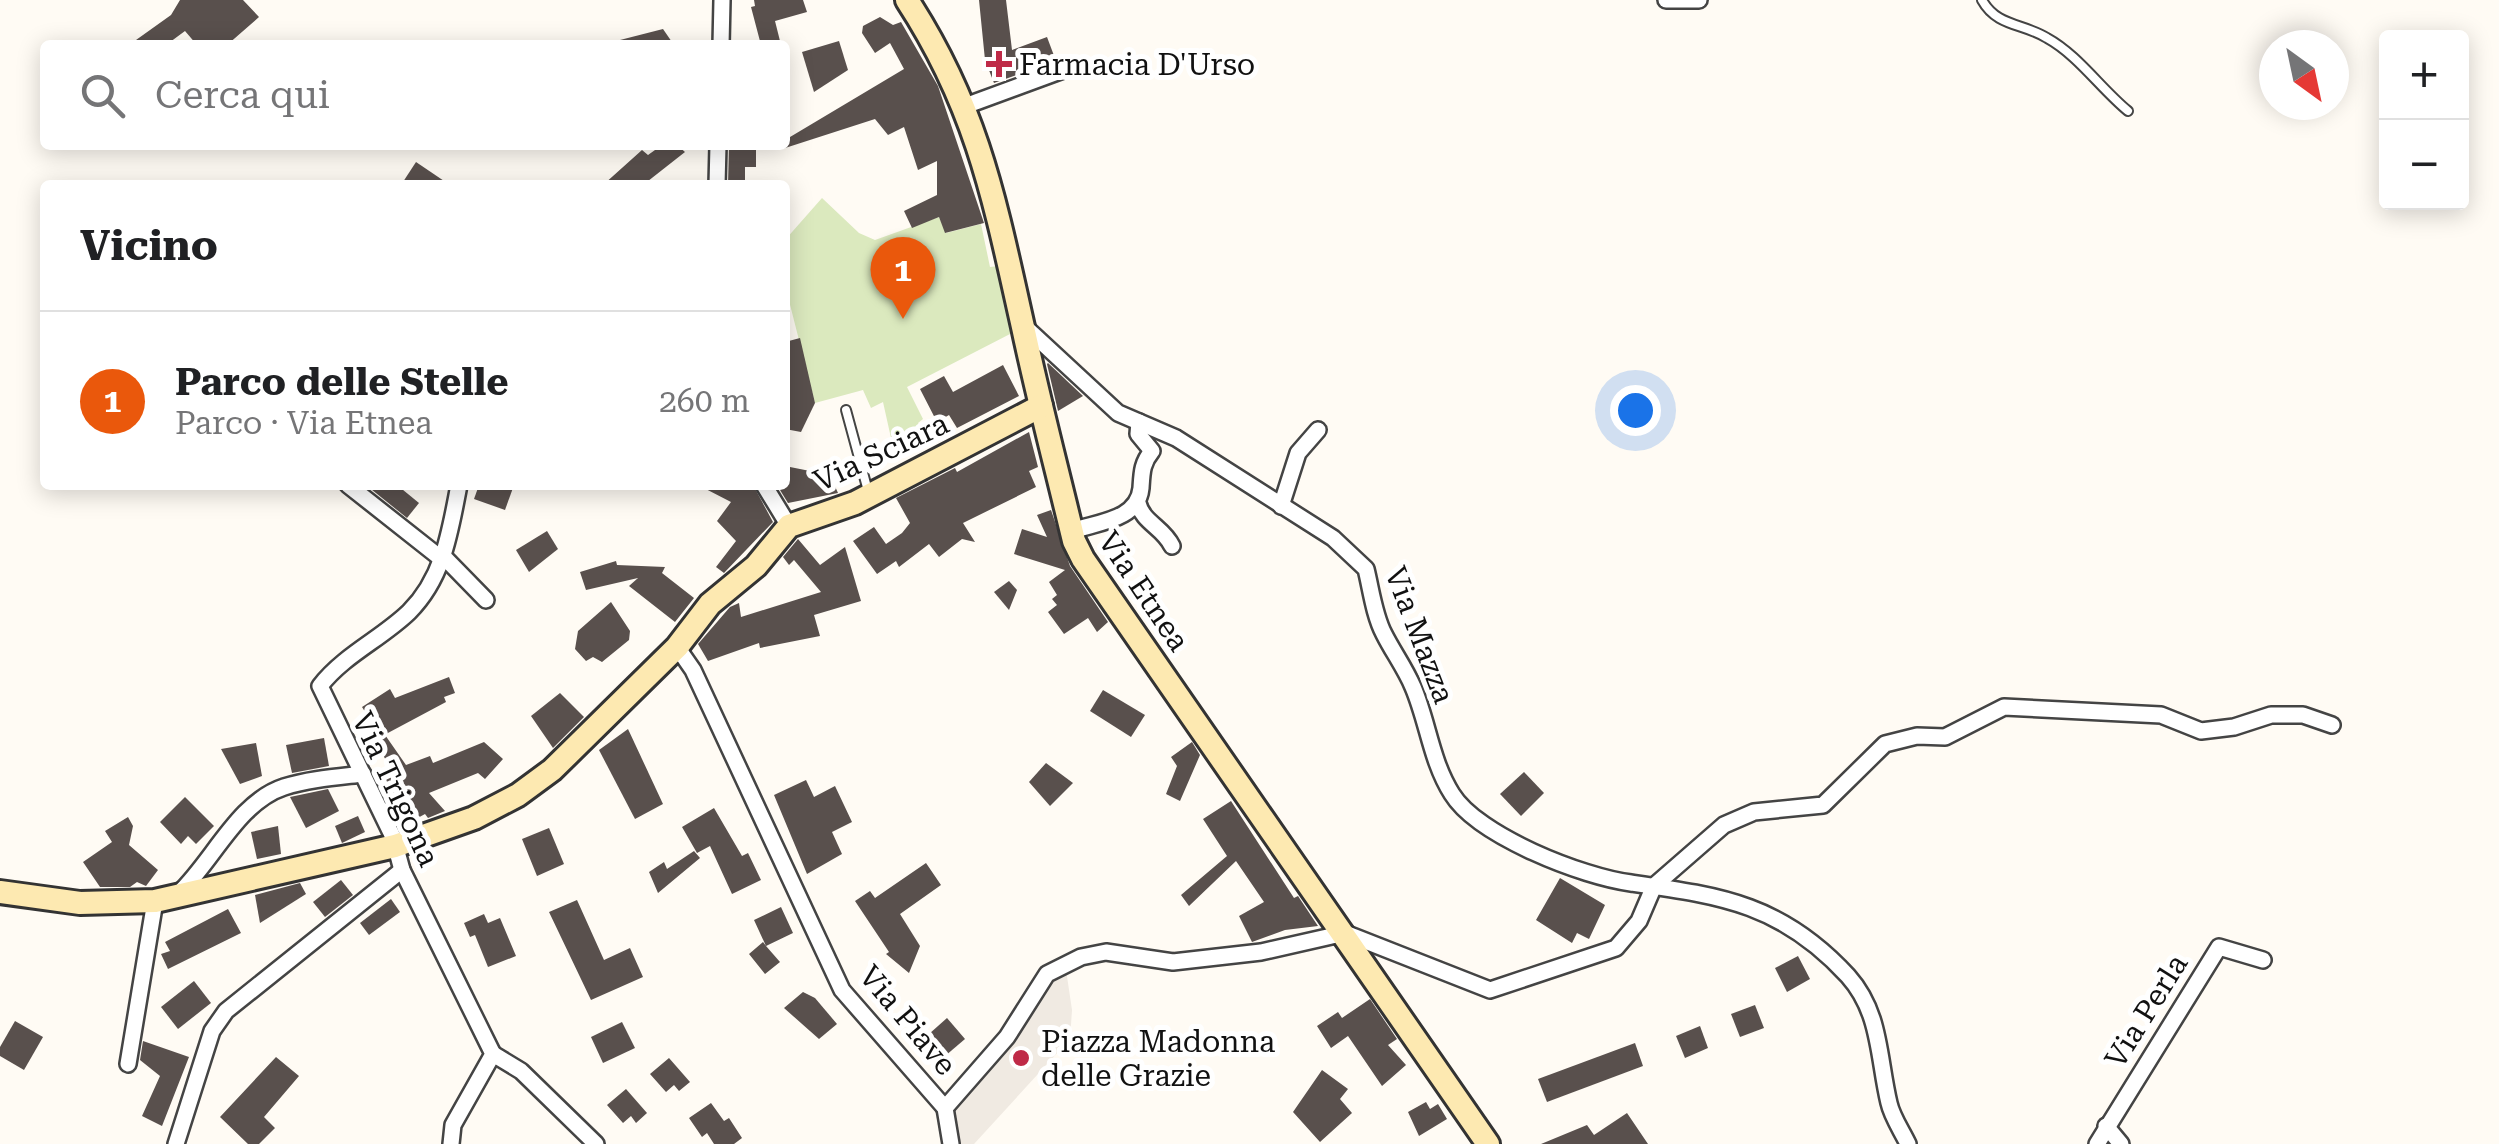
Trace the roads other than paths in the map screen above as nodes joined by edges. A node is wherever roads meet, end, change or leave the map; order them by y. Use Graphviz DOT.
graph roads {
  1 [pos="722,0"];
  2 [pos="907,0"];
  3 [pos="1666,0"];
  4 [pos="1698,0"];
  5 [pos="1982,0"];
  6 [pos="721,40"];
  7 [pos="1062,70"];
  8 [pos="964,106"];
  9 [pos="2128,112"];
  10 [pos="718,150"];
  11 [pos="717,180"];
  12 [pos="1022,324"];
  13 [pos="1041,406"];
  14 [pos="846,410"];
  15 [pos="1139,422"];
  16 [pos="1318,430"];
  17 [pos="355,490"];
  18 [pos="459,490"];
  19 [pos="767,490"];
  20 [pos="869,496"];
  21 [pos="1138,503"];
  22 [pos="1281,506"];
  23 [pos="789,526"];
  24 [pos="1072,531"];
  25 [pos="1172,546"];
  26 [pos="443,558"];
  27 [pos="486,600"];
  28 [pos="677,646"];
  29 [pos="2332,725"];
  30 [pos="363,774"];
  31 [pos="395,846"];
  32 [pos="402,870"];
  33 [pos="1654,886"];
  34 [pos="0,892"];
  35 [pos="165,898"];
  36 [pos="1345,932"];
  37 [pos="2263,960"];
  38 [pos="493,1054"];
  39 [pos="128,1064"];
  40 [pos="946,1108"];
  41 [pos="2106,1126"];
  42 [pos="176,1144"];
  43 [pos="451,1144"];
  44 [pos="596,1144"];
  45 [pos="951,1144"];
  46 [pos="1488,1144"];
  47 [pos="1908,1144"];
  48 [pos="2097,1144"];
  49 [pos="2121,1144"];
  1 -- 6 [label="street"];
  2 -- 8 [label="main road, Via Etnea"];
  3 -- 4 [label="street"];
  5 -- 9 [label="lane"];
  7 -- 8 [label="street"];
  8 -- 12 [label="main road, Via Etnea"];
  10 -- 11 [label="street"];
  12 -- 13 [label="main road, Via Etnea"];
  12 -- 15 [label="street, Via Mazza"];
  13 -- 20 [label="main road, Via Sciara"];
  13 -- 24 [label="main road, Via Etnea"];
  14 -- 20 [label="lane"];
  15 -- 21 [label="street"];
  15 -- 22 [label="street, Via Mazza"];
  16 -- 22 [label="street"];
  17 -- 26 [label="street"];
  18 -- 26 [label="street, Via Trigona"];
  19 -- 23 [label="street, Via Sciara"];
  20 -- 23 [label="main road, Via Sciara"];
  21 -- 24 [label="street"];
  21 -- 25 [label="street"];
  22 -- 33 [label="street, Via Mazza"];
  23 -- 28 [label="main road"];
  24 -- 36 [label="main road, Via Etnea"];
  26 -- 27 [label="street"];
  26 -- 30 [label="street, Via Trigona"];
  28 -- 31 [label="main road"];
  28 -- 40 [label="street, Via Piave"];
  29 -- 33 [label="street"];
  30 -- 31 [label="street, Via Trigona"];
  30 -- 35 [label="street"];
  31 -- 32 [label="street, Via Trigona"];
  31 -- 35 [label="main road"];
  32 -- 38 [label="street, Via Trigona"];
  32 -- 42 [label="street"];
  33 -- 36 [label="street"];
  33 -- 47 [label="street, Via Mazza"];
  34 -- 35 [label="main road"];
  35 -- 39 [label="street"];
  36 -- 40 [label="street, Via Piave"];
  36 -- 46 [label="main road, Via Etnea"];
  37 -- 41 [label="street, Via Perla"];
  38 -- 43 [label="street"];
  38 -- 44 [label="street"];
  40 -- 45 [label="street"];
  41 -- 48 [label="street, Via Perla"];
  41 -- 49 [label="street"];
}
